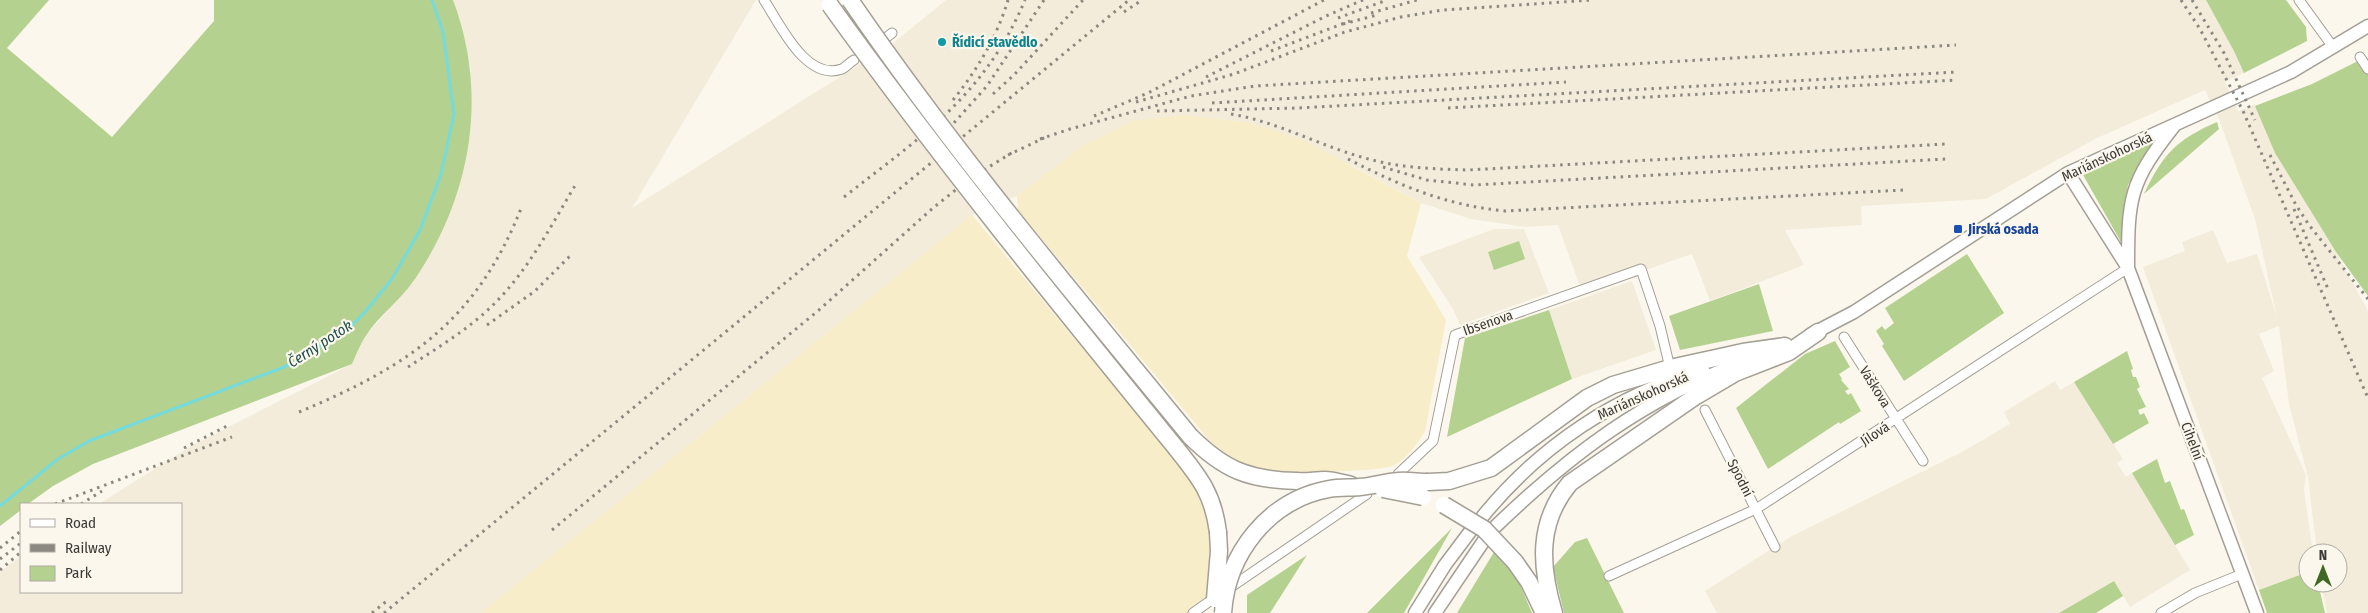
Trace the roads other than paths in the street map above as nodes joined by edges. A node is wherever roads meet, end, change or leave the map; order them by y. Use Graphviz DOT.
graph roads {
  1 [pos="764,0"];
  2 [pos="850,0"];
  3 [pos="2299,0"];
  4 [pos="828,2"];
  5 [pos="2368,26"];
  6 [pos="2333,47"];
  7 [pos="2360,57"];
  8 [pos="854,60"];
  9 [pos="2368,69"];
  10 [pos="2175,125"];
  11 [pos="2068,173"];
  12 [pos="2128,268"];
  13 [pos="1818,332"];
  14 [pos="1844,337"];
  15 [pos="1781,347"];
  16 [pos="1670,368"];
  17 [pos="1705,410"];
  18 [pos="1896,420"];
  19 [pos="1923,462"];
  20 [pos="1398,474"];
  21 [pos="1364,490"];
  22 [pos="1426,490"];
  23 [pos="1756,509"];
  24 [pos="1483,516"];
  25 [pos="1496,526"];
  26 [pos="1472,529"];
  27 [pos="1485,539"];
  28 [pos="1775,547"];
  29 [pos="2242,574"];
  30 [pos="1609,576"];
  31 [pos="1234,585"];
  32 [pos="1212,607"];
  33 [pos="1193,613"];
  34 [pos="1223,613"];
  35 [pos="1415,613"];
  36 [pos="1435,613"];
  37 [pos="1544,613"];
  38 [pos="1554,613"];
  39 [pos="2161,613"];
  40 [pos="2257,613"];
  1 -- 8 [label="street"];
  2 -- 21 [label="highway, bridge"];
  3 -- 6 [label="street"];
  4 -- 32 [label="highway, bridge"];
  5 -- 6 [label="main road, Mariánskohorská"];
  6 -- 10 [label="main road, Mariánskohorská"];
  7 -- 9 [label="street"];
  10 -- 11 [label="main road, Mariánskohorská"];
  10 -- 12 [label="main road, Cihelní"];
  11 -- 12 [label="main road, Cihelní"];
  11 -- 13 [label="main road, Mariánskohorská"];
  12 -- 18 [label="street, Jílová"];
  12 -- 29 [label="main road, Cihelní"];
  13 -- 15 [label="main road, Mariánskohorská"];
  13 -- 38 [label="highway"];
  14 -- 18 [label="street, Vaškova"];
  15 -- 16 [label="highway"];
  15 -- 24 [label="main road, Mariánskohorská"];
  15 -- 25 [label="main road, Mariánskohorská"];
  16 -- 20 [label="street, Ibsenova"];
  16 -- 22 [label="highway"];
  17 -- 23 [label="street, Spodní"];
  18 -- 19 [label="street, Vaškova"];
  18 -- 23 [label="street, Jílová"];
  21 -- 22 [label="highway, bridge"];
  21 -- 31 [label="street"];
  21 -- 34 [label="highway, bridge"];
  22 -- 37 [label="highway, bridge"];
  23 -- 28 [label="street, Spodní"];
  23 -- 30 [label="street, Jílová"];
  26 -- 35 [label="main road"];
  27 -- 36 [label="main road"];
  29 -- 39 [label="street"];
  29 -- 40 [label="main road, Cihelní"];
  32 -- 33 [label="street"];
}
